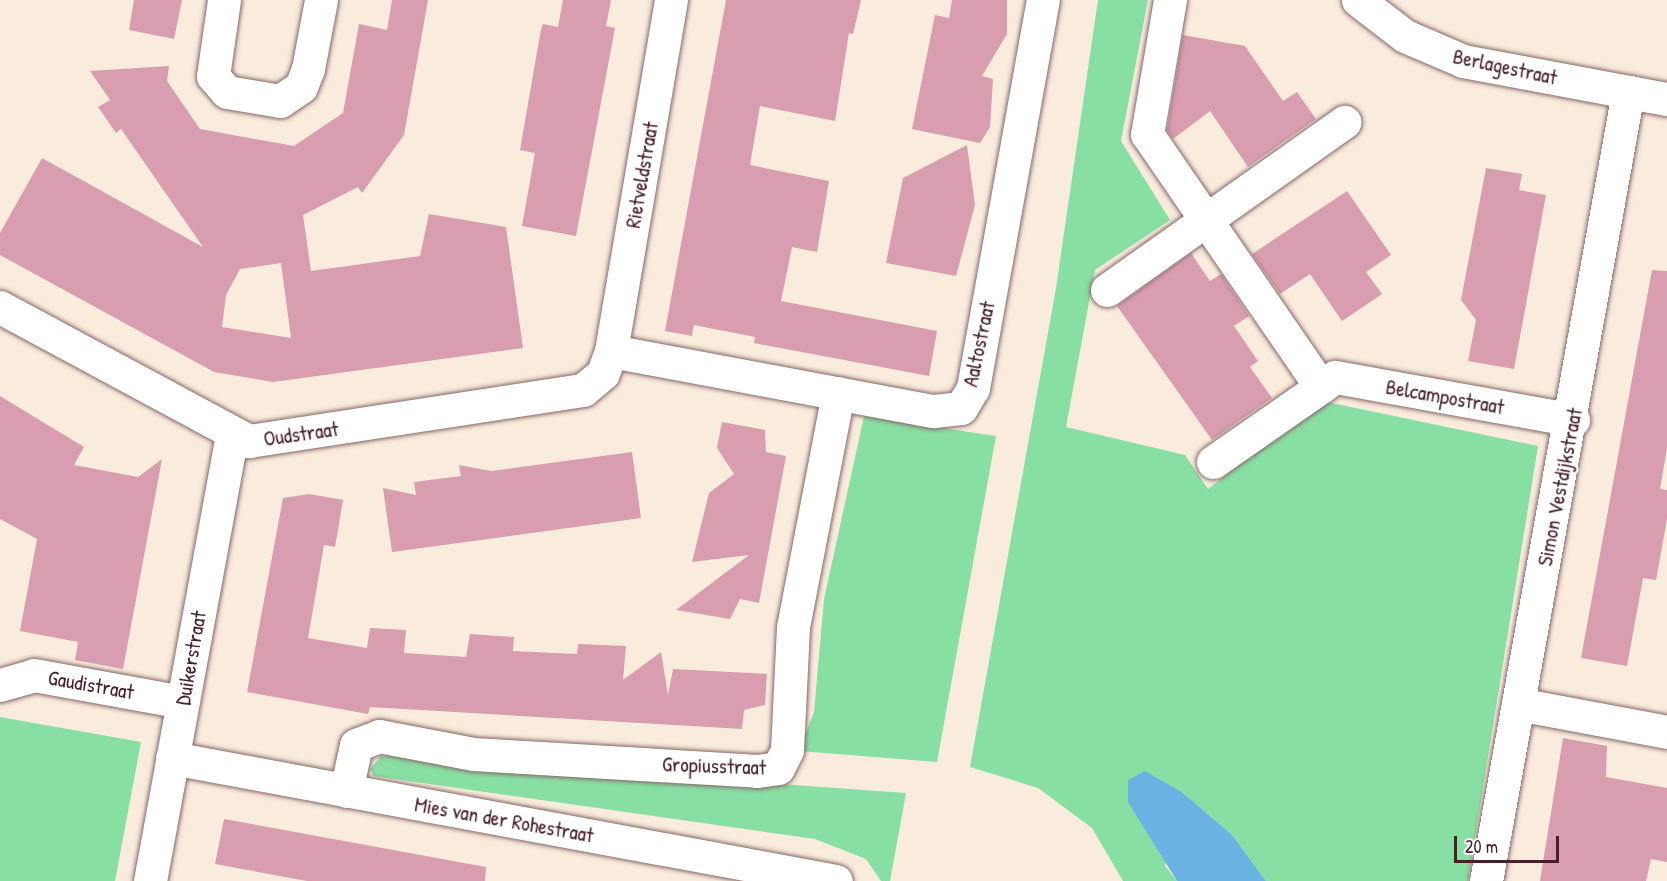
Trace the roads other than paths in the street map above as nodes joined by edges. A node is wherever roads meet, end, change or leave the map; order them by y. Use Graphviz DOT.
graph roads {
  1 [pos="224,0"];
  2 [pos="321,0"];
  3 [pos="671,0"];
  4 [pos="1043,0"];
  5 [pos="1170,0"];
  6 [pos="1358,0"];
  7 [pos="1628,92"];
  8 [pos="1667,99"];
  9 [pos="1344,122"];
  10 [pos="1207,219"];
  11 [pos="1107,290"];
  12 [pos="0,307"];
  13 [pos="611,351"];
  14 [pos="1321,387"];
  15 [pos="838,393"];
  16 [pos="1573,420"];
  17 [pos="232,434"];
  18 [pos="1213,462"];
  19 [pos="0,685"];
  20 [pos="183,702"];
  21 [pos="1518,704"];
  22 [pos="1667,732"];
  23 [pos="172,758"];
  24 [pos="346,790"];
  25 [pos="150,881"];
  26 [pos="836,881"];
  27 [pos="1486,881"];
  1 -- 2 [label="street"];
  3 -- 13 [label="street, Rietveldstraat"];
  4 -- 15 [label="street, Aaltostraat"];
  5 -- 10 [label="street"];
  6 -- 7 [label="street, Berlagestraat"];
  7 -- 8 [label="street, Berlagestraat"];
  7 -- 16 [label="street, Simon Vestdijkstraat"];
  9 -- 10 [label="street"];
  10 -- 11 [label="street"];
  10 -- 14 [label="street"];
  12 -- 17 [label="street, Oudstraat"];
  13 -- 15 [label="street, Aaltostraat"];
  13 -- 17 [label="street, Oudstraat"];
  14 -- 16 [label="street, Belcampostraat"];
  14 -- 18 [label="street, Belcampostraat"];
  15 -- 24 [label="street, Gropiusstraat"];
  16 -- 21 [label="street, Simon Vestdijkstraat"];
  17 -- 20 [label="street, Duikerstraat"];
  19 -- 20 [label="street, Gaudistraat"];
  20 -- 23 [label="street, Duikerstraat"];
  21 -- 22 [label="street"];
  21 -- 27 [label="street, Simon Vestdijkstraat"];
  23 -- 24 [label="street, Mies van der Rohestraat"];
  23 -- 25 [label="street, Duikerstraat"];
  24 -- 26 [label="street, Mies van der Rohestraat"];
}
